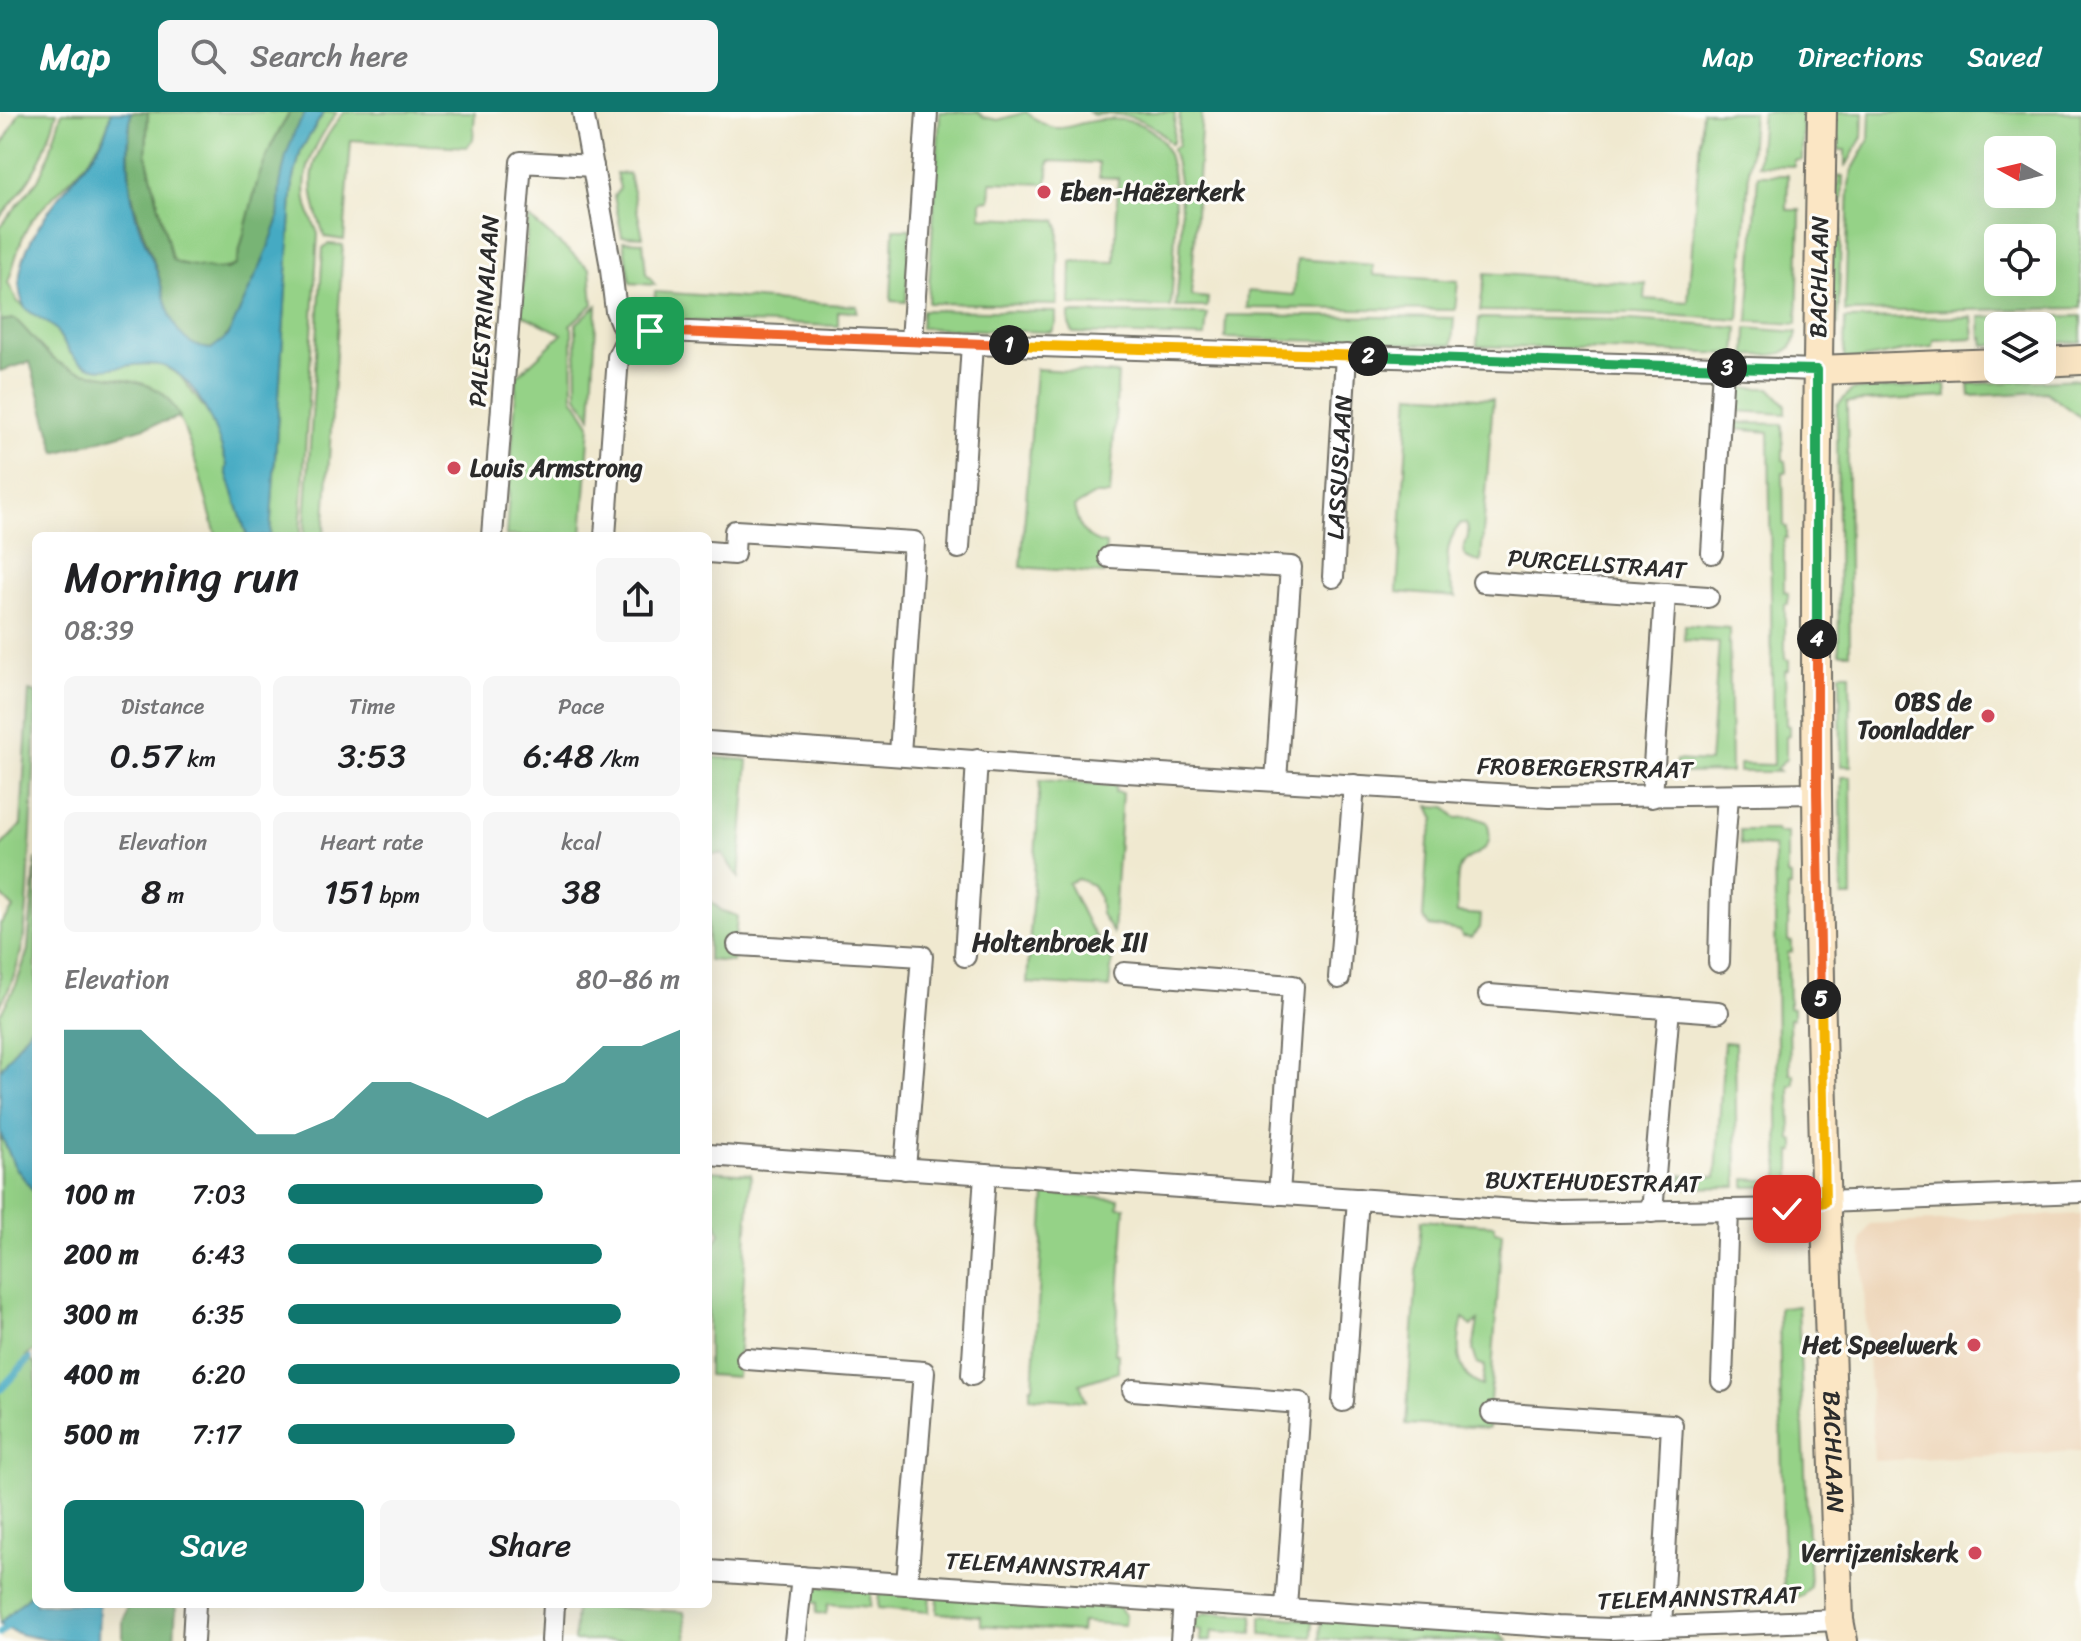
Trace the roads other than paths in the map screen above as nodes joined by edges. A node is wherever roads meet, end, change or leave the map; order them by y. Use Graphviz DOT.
graph roads {
  1 [pos="583,112"];
  2 [pos="927,112"];
  3 [pos="1822,112"];
  4 [pos="593,166"];
  5 [pos="627,338"];
  6 [pos="912,341"];
  7 [pos="972,344"];
  8 [pos="1346,355"];
  9 [pos="2081,360"];
  10 [pos="2056,361"];
  11 [pos="1984,364"];
  12 [pos="1723,368"];
  13 [pos="1817,370"];
  14 [pos="492,532"];
  15 [pos="605,532"];
  16 [pos="959,548"];
  17 [pos="712,552"];
  18 [pos="1712,553"];
  19 [pos="1109,557"];
  20 [pos="1333,577"];
  21 [pos="1483,582"];
  22 [pos="1665,594"];
  23 [pos="1708,597"];
  24 [pos="712,742"];
  25 [pos="900,754"];
  26 [pos="977,760"];
  27 [pos="1276,780"];
  28 [pos="1354,785"];
  29 [pos="1817,793"];
  30 [pos="1728,796"];
  31 [pos="1652,797"];
  32 [pos="738,945"];
  33 [pos="965,956"];
  34 [pos="1719,962"];
  35 [pos="1124,973"];
  36 [pos="1339,978"];
  37 [pos="1489,995"];
  38 [pos="1669,1008"];
  39 [pos="1718,1012"];
  40 [pos="712,1155"];
  41 [pos="905,1169"];
  42 [pos="985,1174"];
  43 [pos="2081,1192"];
  44 [pos="1279,1194"];
  45 [pos="1358,1199"];
  46 [pos="1825,1202"];
  47 [pos="1728,1210"];
  48 [pos="1652,1212"];
  49 [pos="747,1359"];
  50 [pos="972,1375"];
  51 [pos="1722,1381"];
  52 [pos="1133,1390"];
  53 [pos="1343,1401"];
  54 [pos="1492,1413"];
  55 [pos="712,1571"];
  56 [pos="802,1577"];
  57 [pos="907,1584"];
  58 [pos="1184,1601"];
  59 [pos="1286,1607"];
  60 [pos="195,1608"];
  61 [pos="554,1608"];
  62 [pos="1661,1627"];
  63 [pos="1841,1630"];
  64 [pos="1700,1633"];
  65 [pos="1561,1634"];
  66 [pos="193,1641"];
  67 [pos="552,1641"];
  68 [pos="795,1641"];
  69 [pos="1181,1641"];
  1 -- 4 [label="street"];
  2 -- 6 [label="street"];
  3 -- 13 [label="street, BACHLAAN"];
  4 -- 5 [label="street"];
  4 -- 14 [label="street, PALESTRINALAAN"];
  5 -- 6 [label="street"];
  5 -- 15 [label="street"];
  6 -- 7 [label="street"];
  7 -- 8 [label="street"];
  7 -- 16 [label="street"];
  8 -- 12 [label="street"];
  8 -- 20 [label="street, LASSUSLAAN"];
  9 -- 10 [label="street"];
  11 -- 13 [label="street"];
  12 -- 13 [label="street"];
  12 -- 18 [label="street"];
  13 -- 29 [label="street, BACHLAAN"];
  17 -- 25 [label="street"];
  19 -- 27 [label="street"];
  21 -- 22 [label="street, PURCELLSTRAAT"];
  22 -- 23 [label="street, PURCELLSTRAAT"];
  22 -- 31 [label="street"];
  24 -- 25 [label="street, FROBERGERSTRAAT"];
  25 -- 26 [label="street, FROBERGERSTRAAT"];
  26 -- 27 [label="street, FROBERGERSTRAAT"];
  26 -- 33 [label="street"];
  27 -- 28 [label="street, FROBERGERSTRAAT"];
  28 -- 31 [label="street, FROBERGERSTRAAT"];
  28 -- 36 [label="street"];
  29 -- 30 [label="street, FROBERGERSTRAAT"];
  29 -- 46 [label="street, BACHLAAN"];
  30 -- 31 [label="street, FROBERGERSTRAAT"];
  30 -- 34 [label="street"];
  32 -- 41 [label="street"];
  35 -- 44 [label="street"];
  37 -- 38 [label="street"];
  38 -- 39 [label="street"];
  38 -- 48 [label="street"];
  40 -- 41 [label="street, BUXTEHUDESTRAAT"];
  41 -- 42 [label="street, BUXTEHUDESTRAAT"];
  42 -- 44 [label="street, BUXTEHUDESTRAAT"];
  42 -- 50 [label="street"];
  43 -- 46 [label="street, BUXTEHUDESTRAAT"];
  44 -- 45 [label="street, BUXTEHUDESTRAAT"];
  45 -- 48 [label="street, BUXTEHUDESTRAAT"];
  45 -- 53 [label="street"];
  46 -- 47 [label="street, BUXTEHUDESTRAAT"];
  46 -- 63 [label="street, BACHLAAN"];
  47 -- 48 [label="street, BUXTEHUDESTRAAT"];
  47 -- 51 [label="street"];
  49 -- 57 [label="street, TELEMANNSTRAAT"];
  52 -- 59 [label="street"];
  54 -- 62 [label="street"];
  55 -- 56 [label="street, TELEMANNSTRAAT"];
  56 -- 57 [label="street, TELEMANNSTRAAT"];
  56 -- 68 [label="street"];
  57 -- 58 [label="street, TELEMANNSTRAAT"];
  58 -- 59 [label="street, TELEMANNSTRAAT"];
  58 -- 69 [label="street"];
  59 -- 65 [label="street, TELEMANNSTRAAT"];
  60 -- 66 [label="street"];
  61 -- 67 [label="street"];
  62 -- 64 [label="street, TELEMANNSTRAAT"];
  62 -- 65 [label="street, TELEMANNSTRAAT"];
  63 -- 64 [label="street, TELEMANNSTRAAT"];
}
